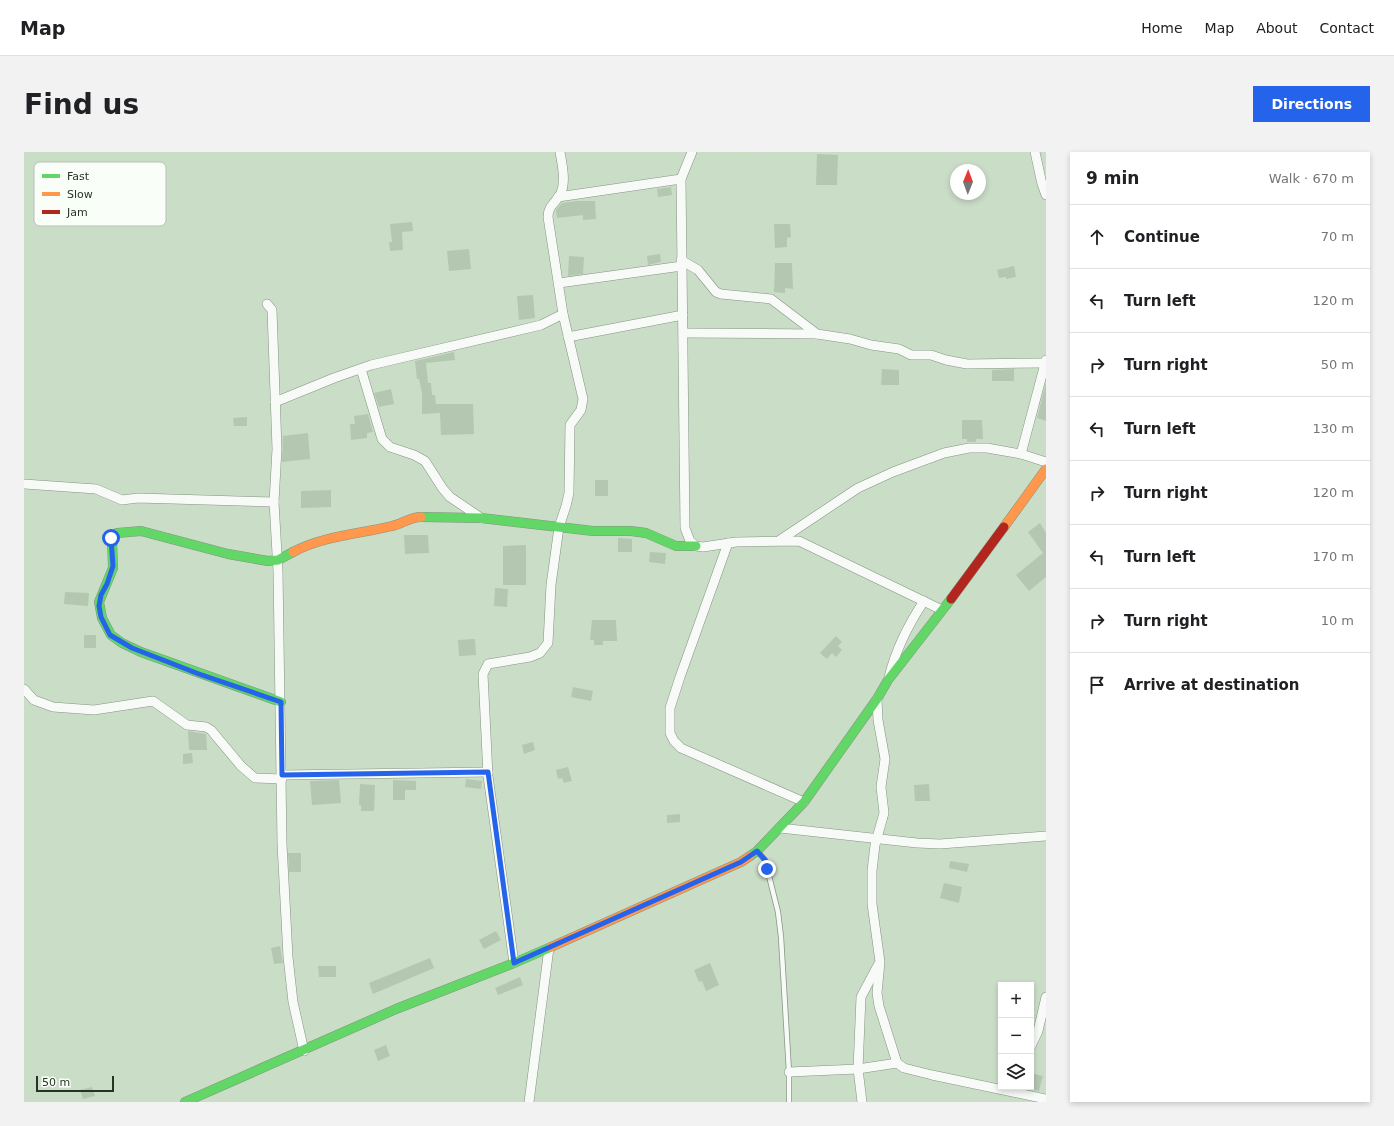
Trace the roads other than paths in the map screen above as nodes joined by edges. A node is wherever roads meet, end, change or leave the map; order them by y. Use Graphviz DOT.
graph roads {
  1 [pos="560,152"];
  2 [pos="692,152"];
  3 [pos="1035,152"];
  4 [pos="681,178"];
  5 [pos="1046,195"];
  6 [pos="558,197"];
  7 [pos="681,263"];
  8 [pos="559,283"];
  9 [pos="267,304"];
  10 [pos="563,314"];
  11 [pos="683,315"];
  12 [pos="684,333"];
  13 [pos="817,334"];
  14 [pos="568,337"];
  15 [pos="1046,362"];
  16 [pos="361,369"];
  17 [pos="275,402"];
  18 [pos="1021,454"];
  19 [pos="1046,462"];
  20 [pos="1046,469"];
  21 [pos="24,484"];
  22 [pos="274,502"];
  23 [pos="481,518"];
  24 [pos="559,527"];
  25 [pos="779,541"];
  26 [pos="728,544"];
  27 [pos="696,546"];
  28 [pos="278,560"];
  29 [pos="924,601"];
  30 [pos="942,610"];
  31 [pos="888,680"];
  32 [pos="24,689"];
  33 [pos="877,699"];
  34 [pos="281,702"];
  35 [pos="488,772"];
  36 [pos="282,777"];
  37 [pos="804,802"];
  38 [pos="780,828"];
  39 [pos="1046,836"];
  40 [pos="876,838"];
  41 [pos="757,851"];
  42 [pos="548,948"];
  43 [pos="880,962"];
  44 [pos="514,963"];
  45 [pos="1046,997"];
  46 [pos="1034,1040"];
  47 [pos="304,1051"];
  48 [pos="897,1063"];
  49 [pos="858,1069"];
  50 [pos="789,1072"];
  51 [pos="998,1086"];
  52 [pos="1016,1090"];
  53 [pos="1046,1099"];
  54 [pos="185,1102"];
  55 [pos="529,1102"];
  56 [pos="789,1102"];
  57 [pos="862,1102"];
  1 -- 6 [label="street"];
  2 -- 4 [label="street"];
  3 -- 5 [label="street"];
  4 -- 6 [label="street"];
  4 -- 7 [label="street"];
  6 -- 8 [label="street"];
  7 -- 8 [label="street"];
  7 -- 11 [label="street"];
  7 -- 13 [label="street"];
  8 -- 10 [label="street"];
  9 -- 17 [label="street"];
  10 -- 14 [label="street"];
  10 -- 16 [label="street"];
  11 -- 12 [label="street"];
  11 -- 14 [label="street"];
  12 -- 13 [label="street"];
  12 -- 27 [label="street"];
  13 -- 15 [label="street"];
  14 -- 24 [label="street"];
  15 -- 18 [label="street"];
  16 -- 17 [label="street"];
  16 -- 23 [label="street"];
  17 -- 22 [label="street"];
  18 -- 19 [label="street"];
  18 -- 25 [label="street"];
  20 -- 30 [label="street"];
  21 -- 22 [label="street"];
  22 -- 28 [label="street"];
  23 -- 24 [label="street"];
  23 -- 28 [label="street"];
  24 -- 27 [label="street"];
  24 -- 35 [label="street"];
  25 -- 26 [label="street"];
  25 -- 29 [label="street"];
  26 -- 27 [label="street"];
  26 -- 37 [label="street"];
  28 -- 34 [label="street"];
  28 -- 34 [label="street"];
  29 -- 30 [label="street"];
  29 -- 31 [label="street"];
  30 -- 31 [label="street"];
  31 -- 33 [label="street"];
  32 -- 36 [label="street"];
  33 -- 37 [label="street"];
  33 -- 40 [label="street"];
  34 -- 36 [label="street"];
  35 -- 36 [label="street"];
  35 -- 44 [label="street"];
  36 -- 47 [label="street"];
  37 -- 38 [label="street"];
  38 -- 40 [label="street"];
  38 -- 41 [label="street"];
  39 -- 40 [label="street"];
  40 -- 43 [label="street"];
  41 -- 42 [label="street"];
  41 -- 50 [label="lane"];
  42 -- 44 [label="street"];
  42 -- 55 [label="street"];
  43 -- 48 [label="street"];
  43 -- 49 [label="street"];
  44 -- 47 [label="street"];
  45 -- 46 [label="street"];
  47 -- 54 [label="street"];
  48 -- 49 [label="street"];
  48 -- 51 [label="street"];
  49 -- 50 [label="street"];
  49 -- 57 [label="street"];
  50 -- 56 [label="lane"];
  52 -- 53 [label="street"];
}
